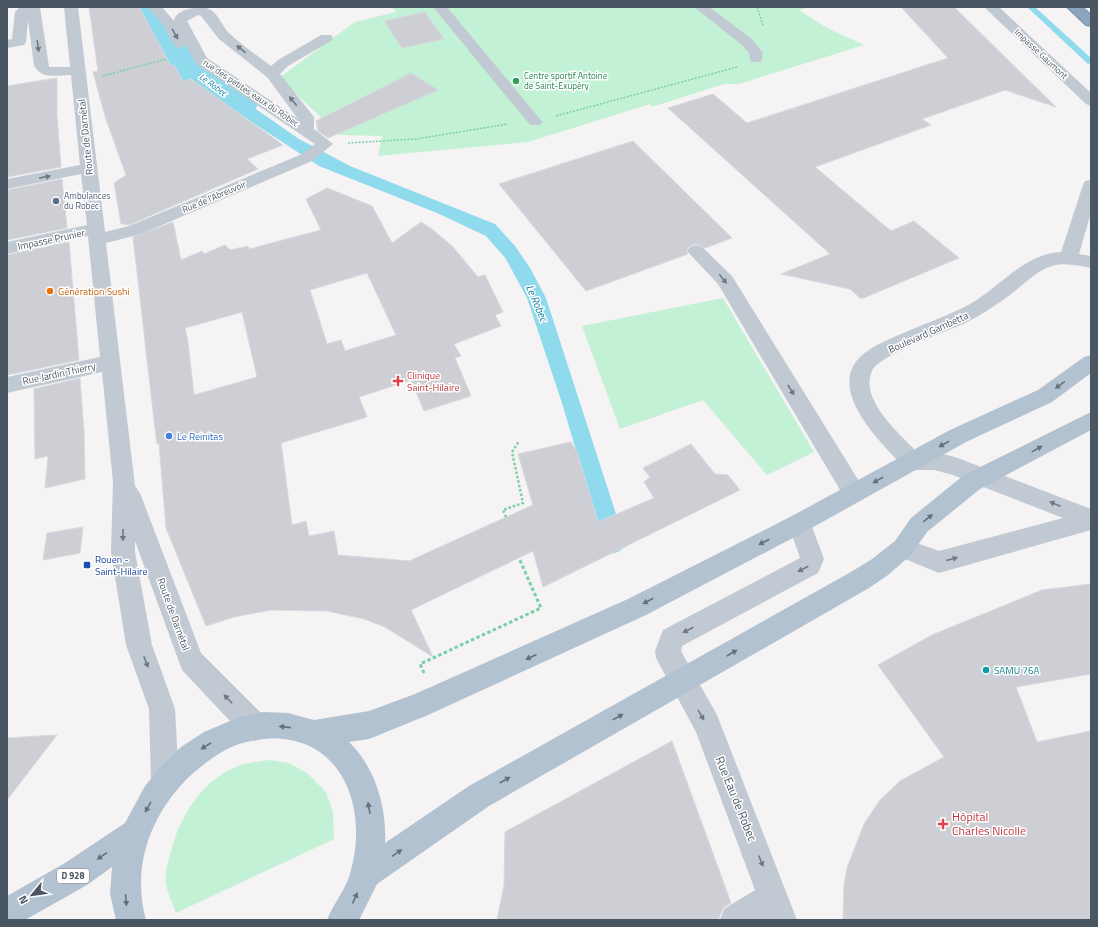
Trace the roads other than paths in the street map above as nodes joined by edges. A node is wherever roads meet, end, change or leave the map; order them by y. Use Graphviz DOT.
graph roads {
  1 [pos="29,7"];
  2 [pos="33,7"];
  3 [pos="71,7"];
  4 [pos="155,7"];
  5 [pos="440,7"];
  6 [pos="701,7"];
  7 [pos="991,7"];
  8 [pos="1074,7"];
  9 [pos="186,10"];
  10 [pos="1091,22"];
  11 [pos="326,38"];
  12 [pos="7,44"];
  13 [pos="198,54"];
  14 [pos="756,60"];
  15 [pos="78,72"];
  16 [pos="272,74"];
  17 [pos="1091,101"];
  18 [pos="535,122"];
  19 [pos="306,131"];
  20 [pos="325,144"];
  21 [pos="89,168"];
  22 [pos="7,184"];
  23 [pos="1091,185"];
  24 [pos="96,234"];
  25 [pos="7,248"];
  26 [pos="696,251"];
  27 [pos="1068,259"];
  28 [pos="1091,262"];
  29 [pos="110,362"];
  30 [pos="1091,362"];
  31 [pos="7,385"];
  32 [pos="1090,422"];
  33 [pos="912,461"];
  34 [pos="985,477"];
  35 [pos="124,482"];
  36 [pos="854,493"];
  37 [pos="1091,520"];
  38 [pos="800,523"];
  39 [pos="903,548"];
  40 [pos="682,681"];
  41 [pos="255,727"];
  42 [pos="314,734"];
  43 [pos="165,781"];
  44 [pos="134,834"];
  45 [pos="364,874"];
  46 [pos="778,908"];
  47 [pos="7,913"];
  48 [pos="130,920"];
  49 [pos="342,920"];
  50 [pos="735,920"];
  1 -- 12 [label="street"];
  2 -- 15 [label="street, one-way"];
  3 -- 15 [label="street, Route de Darnétal"];
  4 -- 13 [label="street, one-way"];
  5 -- 18 [label="street"];
  6 -- 14 [label="street"];
  7 -- 17 [label="street, Impasse Gaumont"];
  8 -- 10 [label="highway"];
  9 -- 13 [label="street"];
  16 -- 9 [label="street, one-way"];
  11 -- 16 [label="street"];
  13 -- 19 [label="street, rue des petites eaux du Robec"];
  15 -- 21 [label="street, Route de Darnétal"];
  19 -- 16 [label="street, one-way"];
  19 -- 20 [label="street, rue des petites eaux du Robec"];
  20 -- 24 [label="street, Rue de l'Abreuvoir"];
  22 -- 21 [label="street, one-way"];
  21 -- 24 [label="street, Route de Darnétal"];
  23 -- 27 [label="street"];
  24 -- 25 [label="street, Impasse Prunier"];
  24 -- 29 [label="street, Route de Darnétal"];
  26 -- 36 [label="street, one-way"];
  27 -- 28 [label="street, Boulevard Gambetta"];
  27 -- 33 [label="street, Boulevard Gambetta"];
  29 -- 31 [label="street, Rue Jardin Thierry"];
  29 -- 35 [label="street, Route de Darnétal"];
  30 -- 33 [label="main road, one-way"];
  34 -- 32 [label="main road, one-way"];
  33 -- 34 [label="street"];
  33 -- 36 [label="main road, one-way"];
  37 -- 34 [label="street, one-way"];
  39 -- 34 [label="main road, one-way"];
  41 -- 35 [label="street, Route de Darnétal, one-way"];
  35 -- 43 [label="street, Route de Darnétal, one-way"];
  36 -- 38 [label="main road"];
  39 -- 37 [label="street, one-way"];
  38 -- 40 [label="street, Rue Eau de Robec, one-way"];
  38 -- 42 [label="main road, one-way"];
  40 -- 39 [label="main road, one-way"];
  45 -- 40 [label="main road, one-way"];
  40 -- 46 [label="street, Rue Eau de Robec, one-way"];
  42 -- 41 [label="main road, one-way"];
  41 -- 43 [label="main road, one-way"];
  45 -- 42 [label="main road, one-way"];
  43 -- 44 [label="main road, one-way"];
  44 -- 47 [label="main road, D 928, one-way"];
  44 -- 48 [label="main road, one-way"];
  49 -- 45 [label="main road, one-way"];
  46 -- 50 [label="street"];
}
